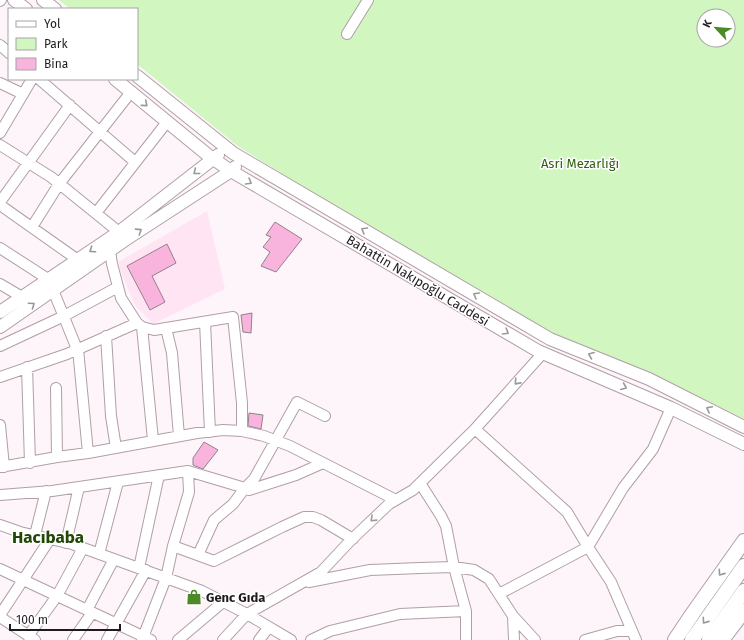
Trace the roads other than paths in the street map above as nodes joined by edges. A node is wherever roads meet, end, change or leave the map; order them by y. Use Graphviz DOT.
graph roads {
  1 [pos="14,0"];
  2 [pos="43,0"];
  3 [pos="368,0"];
  4 [pos="25,8"];
  5 [pos="54,8"];
  6 [pos="347,34"];
  7 [pos="0,45"];
  8 [pos="8,52"];
  9 [pos="138,77"];
  10 [pos="31,80"];
  11 [pos="40,80"];
  12 [pos="116,80"];
  13 [pos="0,83"];
  14 [pos="131,92"];
  15 [pos="23,94"];
  16 [pos="70,105"];
  17 [pos="167,122"];
  18 [pos="100,132"];
  19 [pos="0,133"];
  20 [pos="0,145"];
  21 [pos="227,148"];
  22 [pos="242,158"];
  23 [pos="213,159"];
  24 [pos="136,162"];
  25 [pos="28,163"];
  26 [pos="231,171"];
  27 [pos="59,184"];
  28 [pos="0,202"];
  29 [pos="0,205"];
  30 [pos="96,214"];
  31 [pos="32,227"];
  32 [pos="119,232"];
  33 [pos="0,248"];
  34 [pos="110,251"];
  35 [pos="78,260"];
  36 [pos="0,284"];
  37 [pos="51,285"];
  38 [pos="118,287"];
  39 [pos="22,297"];
  40 [pos="0,312"];
  41 [pos="64,316"];
  42 [pos="205,322"];
  43 [pos="140,325"];
  44 [pos="0,327"];
  45 [pos="166,328"];
  46 [pos="106,336"];
  47 [pos="0,346"];
  48 [pos="78,349"];
  49 [pos="543,353"];
  50 [pos="27,367"];
  51 [pos="0,377"];
  52 [pos="56,388"];
  53 [pos="670,408"];
  54 [pos="325,416"];
  55 [pos="0,425"];
  56 [pos="744,427"];
  57 [pos="475,429"];
  58 [pos="210,432"];
  59 [pos="242,432"];
  60 [pos="179,436"];
  61 [pos="153,440"];
  62 [pos="276,441"];
  63 [pos="744,444"];
  64 [pos="116,448"];
  65 [pos="88,453"];
  66 [pos="58,457"];
  67 [pos="30,463"];
  68 [pos="323,463"];
  69 [pos="2,467"];
  70 [pos="188,471"];
  71 [pos="159,475"];
  72 [pos="118,482"];
  73 [pos="420,483"];
  74 [pos="79,487"];
  75 [pos="245,488"];
  76 [pos="46,491"];
  77 [pos="0,495"];
  78 [pos="396,500"];
  79 [pos="0,525"];
  80 [pos="35,535"];
  81 [pos="50,539"];
  82 [pos="353,539"];
  83 [pos="744,541"];
  84 [pos="66,542"];
  85 [pos="174,546"];
  86 [pos="588,547"];
  87 [pos="83,548"];
  88 [pos="99,554"];
  89 [pos="198,555"];
  90 [pos="114,559"];
  91 [pos="744,566"];
  92 [pos="0,568"];
  93 [pos="454,568"];
  94 [pos="142,569"];
  95 [pos="166,578"];
  96 [pos="24,580"];
  97 [pos="299,584"];
  98 [pos="744,591"];
  99 [pos="499,594"];
  100 [pos="57,596"];
  101 [pos="223,602"];
  102 [pos="744,610"];
  103 [pos="466,611"];
  104 [pos="90,612"];
  105 [pos="247,614"];
  106 [pos="0,616"];
  107 [pos="514,616"];
  108 [pos="116,624"];
  109 [pos="269,627"];
  110 [pos="634,635"];
  111 [pos="31,638"];
  112 [pos="146,639"];
  113 [pos="73,640"];
  114 [pos="107,640"];
  115 [pos="178,640"];
  116 [pos="223,640"];
  117 [pos="258,640"];
  118 [pos="291,640"];
  119 [pos="311,640"];
  120 [pos="466,640"];
  121 [pos="514,640"];
  122 [pos="535,640"];
  123 [pos="585,640"];
  124 [pos="675,640"];
  125 [pos="692,640"];
  126 [pos="709,640"];
  127 [pos="722,640"];
  1 -- 4 [label="main road"];
  2 -- 5 [label="main road"];
  3 -- 6 [label="street"];
  7 -- 8 [label="street"];
  9 -- 21 [label="main road, Bahattin Nakıpoğlu Caddesi"];
  10 -- 15 [label="street"];
  11 -- 16 [label="street"];
  12 -- 14 [label="main road, Bahattin Nakıpoğlu Caddesi"];
  13 -- 15 [label="street"];
  14 -- 17 [label="main road, Bahattin Nakıpoğlu Caddesi, one-way"];
  14 -- 18 [label="street"];
  15 -- 19 [label="street"];
  16 -- 18 [label="street"];
  16 -- 25 [label="street"];
  17 -- 23 [label="main road, Bahattin Nakıpoğlu Caddesi"];
  17 -- 24 [label="street"];
  18 -- 24 [label="street"];
  18 -- 27 [label="street"];
  20 -- 25 [label="street"];
  21 -- 22 [label="main road, Bahattin Nakıpoğlu Caddesi"];
  21 -- 23 [label="main road"];
  22 -- 26 [label="main road"];
  56 -- 22 [label="main road, Bahattin Nakıpoğlu Caddesi, one-way"];
  23 -- 26 [label="main road, Bahattin Nakıpoğlu Caddesi"];
  23 -- 32 [label="main road, one-way"];
  24 -- 30 [label="street"];
  25 -- 27 [label="street"];
  25 -- 28 [label="street"];
  34 -- 26 [label="main road, one-way"];
  26 -- 49 [label="main road, Bahattin Nakıpoğlu Caddesi, one-way"];
  27 -- 30 [label="street"];
  27 -- 31 [label="street"];
  29 -- 31 [label="street"];
  30 -- 32 [label="street"];
  31 -- 35 [label="street"];
  32 -- 35 [label="main road, one-way"];
  33 -- 37 [label="street"];
  34 -- 37 [label="main road"];
  34 -- 38 [label="street"];
  35 -- 37 [label="main road"];
  36 -- 39 [label="street"];
  37 -- 39 [label="main road"];
  37 -- 41 [label="street"];
  44 -- 37 [label="main road, one-way"];
  38 -- 41 [label="street"];
  38 -- 43 [label="street"];
  39 -- 40 [label="main road"];
  41 -- 47 [label="street"];
  41 -- 48 [label="street"];
  42 -- 45 [label="street"];
  42 -- 58 [label="street"];
  42 -- 59 [label="street"];
  43 -- 45 [label="street"];
  43 -- 46 [label="street"];
  43 -- 61 [label="street"];
  45 -- 60 [label="street"];
  46 -- 48 [label="street"];
  46 -- 64 [label="street"];
  48 -- 50 [label="street"];
  48 -- 65 [label="street"];
  49 -- 53 [label="main road, Bahattin Nakıpoğlu Caddesi, one-way"];
  49 -- 57 [label="street, one-way"];
  50 -- 51 [label="street"];
  50 -- 67 [label="street"];
  52 -- 66 [label="street"];
  53 -- 63 [label="main road, Bahattin Nakıpoğlu Caddesi"];
  53 -- 86 [label="street"];
  54 -- 62 [label="street"];
  55 -- 69 [label="street"];
  57 -- 73 [label="street"];
  57 -- 86 [label="street"];
  58 -- 59 [label="street"];
  58 -- 60 [label="street"];
  59 -- 62 [label="street"];
  60 -- 61 [label="street"];
  61 -- 64 [label="street"];
  62 -- 68 [label="street"];
  62 -- 75 [label="street"];
  64 -- 65 [label="street"];
  65 -- 66 [label="street"];
  66 -- 67 [label="street"];
  67 -- 69 [label="street"];
  68 -- 75 [label="street"];
  68 -- 78 [label="street"];
  70 -- 71 [label="street"];
  70 -- 75 [label="street"];
  70 -- 85 [label="street"];
  71 -- 72 [label="street"];
  71 -- 94 [label="street"];
  72 -- 74 [label="street"];
  72 -- 88 [label="street"];
  73 -- 78 [label="street"];
  73 -- 93 [label="street"];
  74 -- 76 [label="street"];
  74 -- 84 [label="street"];
  75 -- 89 [label="street"];
  76 -- 77 [label="street"];
  76 -- 80 [label="street"];
  78 -- 82 [label="street, one-way"];
  79 -- 80 [label="street"];
  80 -- 81 [label="street"];
  81 -- 84 [label="street"];
  81 -- 96 [label="street"];
  82 -- 89 [label="street"];
  82 -- 97 [label="street"];
  83 -- 124 [label="highway, one-way"];
  84 -- 87 [label="street"];
  85 -- 89 [label="street"];
  85 -- 95 [label="street"];
  86 -- 99 [label="street"];
  86 -- 110 [label="street"];
  87 -- 88 [label="street"];
  87 -- 100 [label="street"];
  88 -- 90 [label="street"];
  90 -- 94 [label="street"];
  90 -- 104 [label="street"];
  91 -- 125 [label="highway, one-way"];
  92 -- 96 [label="street"];
  93 -- 97 [label="street"];
  93 -- 99 [label="street"];
  93 -- 103 [label="street"];
  94 -- 95 [label="street"];
  94 -- 108 [label="street"];
  95 -- 101 [label="street"];
  95 -- 112 [label="street"];
  96 -- 100 [label="street"];
  96 -- 106 [label="street"];
  97 -- 105 [label="street"];
  98 -- 126 [label="highway"];
  99 -- 107 [label="street"];
  100 -- 104 [label="street"];
  100 -- 111 [label="street"];
  101 -- 105 [label="street"];
  101 -- 115 [label="street"];
  102 -- 127 [label="highway"];
  103 -- 119 [label="street"];
  103 -- 120 [label="street"];
  104 -- 108 [label="street"];
  104 -- 113 [label="street"];
  105 -- 109 [label="street"];
  105 -- 116 [label="street"];
  106 -- 111 [label="street"];
  107 -- 121 [label="street"];
  107 -- 122 [label="street"];
  108 -- 112 [label="street"];
  108 -- 114 [label="street"];
  109 -- 117 [label="street"];
  109 -- 118 [label="street"];
  110 -- 123 [label="street"];
}
